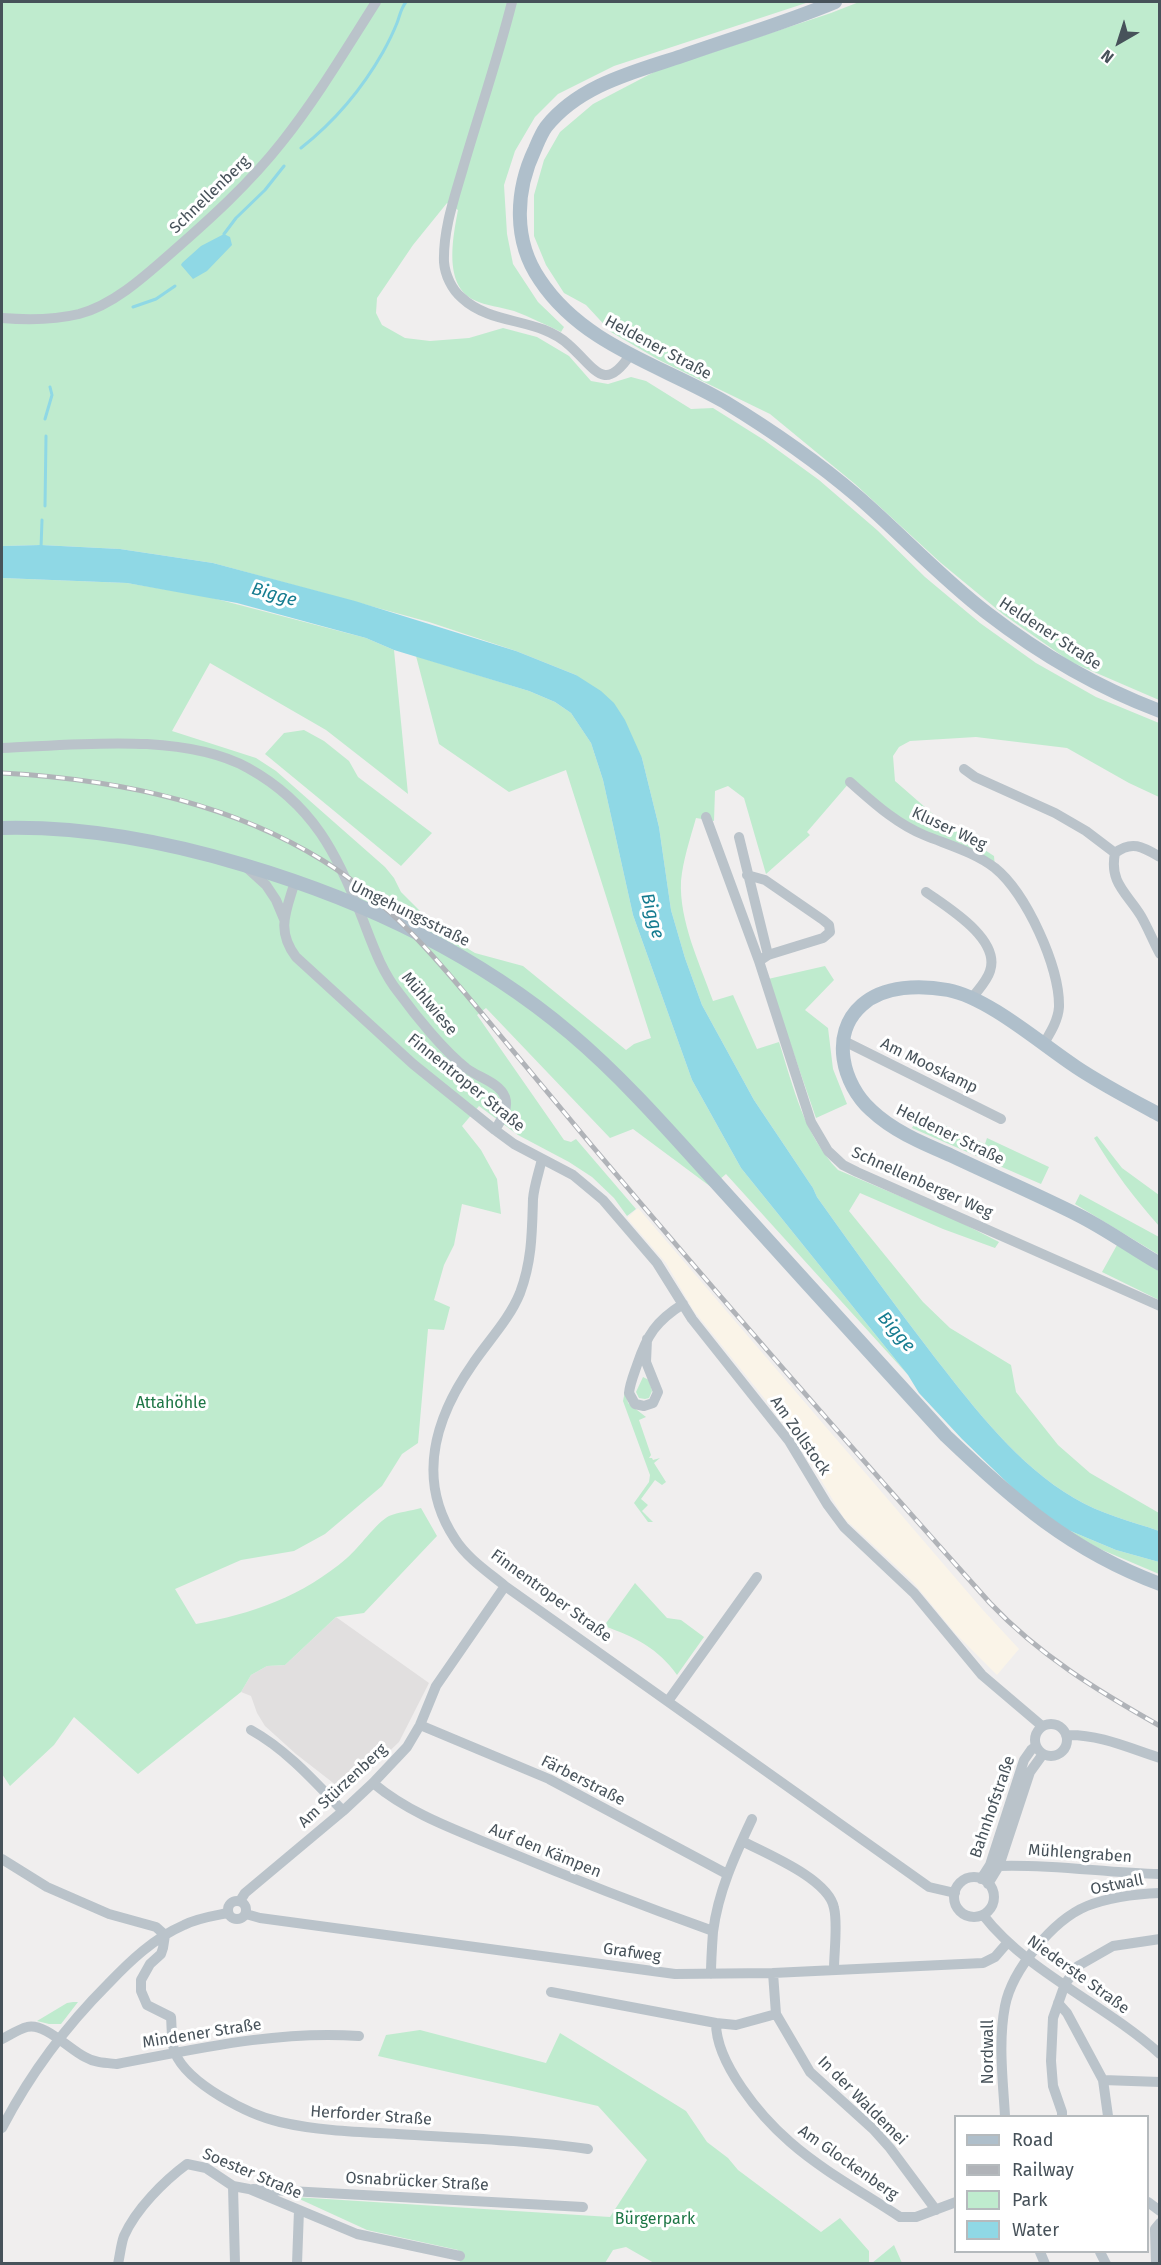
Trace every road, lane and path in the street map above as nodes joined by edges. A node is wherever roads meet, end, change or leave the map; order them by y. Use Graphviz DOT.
graph roads {
  1 [pos="376,2"];
  2 [pos="512,2"];
  3 [pos="835,2"];
  4 [pos="2,318"];
  5 [pos="630,355"];
  6 [pos="1160,711"];
  7 [pos="2,748"];
  8 [pos="964,769"];
  9 [pos="850,782"];
  10 [pos="706,817"];
  11 [pos="2,828"];
  12 [pos="739,837"];
  13 [pos="1115,853"];
  14 [pos="1160,856"];
  15 [pos="244,865"];
  16 [pos="747,875"];
  17 [pos="295,881"];
  18 [pos="926,892"];
  19 [pos="284,919"];
  20 [pos="1160,954"];
  21 [pos="763,958"];
  22 [pos="972,998"];
  23 [pos="844,1041"];
  24 [pos="1043,1045"];
  25 [pos="1160,1115"];
  26 [pos="1001,1119"];
  27 [pos="495,1130"];
  28 [pos="542,1159"];
  29 [pos="1160,1264"];
  30 [pos="683,1304"];
  31 [pos="1160,1306"];
  32 [pos="647,1339"];
  33 [pos="632,1379"];
  34 [pos="656,1383"];
  35 [pos="758,1577"];
  36 [pos="1160,1584"];
  37 [pos="505,1586"];
  38 [pos="668,1701"];
  39 [pos="420,1725"];
  40 [pos="1042,1726"];
  41 [pos="251,1730"];
  42 [pos="1066,1735"];
  43 [pos="1040,1750"];
  44 [pos="1160,1758"];
  45 [pos="374,1783"];
  46 [pos="343,1811"];
  47 [pos="752,1819"];
  48 [pos="742,1840"];
  49 [pos="2,1859"];
  50 [pos="999,1866"];
  51 [pos="728,1874"];
  52 [pos="1160,1874"];
  53 [pos="985,1881"];
  54 [pos="955,1893"];
  55 [pos="1160,1893"];
  56 [pos="240,1901"];
  57 [pos="228,1913"];
  58 [pos="246,1914"];
  59 [pos="983,1915"];
  60 [pos="713,1931"];
  61 [pos="165,1935"];
  62 [pos="1160,1939"];
  63 [pos="1008,1942"];
  64 [pos="1028,1958"];
  65 [pos="834,1970"];
  66 [pos="773,1973"];
  67 [pos="711,1974"];
  68 [pos="1065,1984"];
  69 [pos="551,1992"];
  70 [pos="1058,2003"];
  71 [pos="776,2014"];
  72 [pos="716,2023"];
  73 [pos="358,2036"];
  74 [pos="2,2039"];
  75 [pos="58,2039"];
  76 [pos="1157,2048"];
  77 [pos="175,2053"];
  78 [pos="1103,2080"];
  79 [pos="1160,2082"];
  80 [pos="1005,2115"];
  81 [pos="1062,2115"];
  82 [pos="1108,2115"];
  83 [pos="2,2128"];
  84 [pos="588,2149"];
  85 [pos="233,2186"];
  86 [pos="249,2189"];
  87 [pos="954,2203"];
  88 [pos="583,2207"];
  89 [pos="299,2210"];
  90 [pos="936,2210"];
  91 [pos="1160,2223"];
  92 [pos="454,2258"];
  93 [pos="118,2264"];
  94 [pos="234,2264"];
  95 [pos="297,2264"];
  96 [pos="1156,2264"];
  1 -- 4 [label="street, Schnellenberg"];
  2 -- 5 [label="street"];
  3 -- 5 [label="main road, Heldener Straße"];
  5 -- 6 [label="main road, Heldener Straße"];
  7 -- 27 [label="street, Mühlwiese"];
  8 -- 13 [label="street"];
  9 -- 24 [label="street, Kluser Weg"];
  10 -- 21 [label="street, Schnellenberger Weg"];
  11 -- 15 [label="main road"];
  12 -- 16 [label="street, Schnellenberger Weg"];
  13 -- 14 [label="street"];
  13 -- 20 [label="street"];
  15 -- 17 [label="main road"];
  15 -- 19 [label="street"];
  16 -- 21 [label="street, Schnellenberger Weg"];
  16 -- 21 [label="street"];
  17 -- 19 [label="street, Finnentroper Straße"];
  17 -- 36 [label="main road, Umgehungsstraße"];
  18 -- 22 [label="street"];
  19 -- 27 [label="street, Finnentroper Straße"];
  21 -- 31 [label="street, Schnellenberger Weg"];
  22 -- 23 [label="main road, Heldener Straße"];
  22 -- 24 [label="main road, Heldener Straße"];
  23 -- 26 [label="street, Am Mooskamp"];
  23 -- 29 [label="main road, Heldener Straße"];
  24 -- 25 [label="main road, Heldener Straße"];
  27 -- 28 [label="street, Finnentroper Straße"];
  28 -- 30 [label="street, Am Zollstock"];
  28 -- 37 [label="street, Finnentroper Straße"];
  30 -- 32 [label="street"];
  30 -- 40 [label="street, Am Zollstock"];
  32 -- 33 [label="street"];
  32 -- 34 [label="street"];
  33 -- 34 [label="street"];
  33 -- 34 [label="street"];
  35 -- 38 [label="street"];
  37 -- 38 [label="street, Finnentroper Straße"];
  37 -- 39 [label="street, Am Stürzenberg"];
  38 -- 54 [label="street, Finnentroper Straße"];
  39 -- 45 [label="street, Am Stürzenberg"];
  39 -- 51 [label="street, Färberstraße"];
  40 -- 42 [label="street"];
  40 -- 43 [label="street"];
  41 -- 46 [label="street"];
  42 -- 43 [label="street"];
  42 -- 44 [label="street"];
  43 -- 50 [label="street, Bahnhofstraße"];
  43 -- 53 [label="street, Bahnhofstraße"];
  45 -- 46 [label="street, Am Stürzenberg"];
  45 -- 60 [label="street, Auf den Kämpen"];
  46 -- 56 [label="street, Am Stürzenberg"];
  47 -- 48 [label="street"];
  48 -- 51 [label="street"];
  48 -- 65 [label="street"];
  49 -- 61 [label="street"];
  50 -- 52 [label="street, Mühlengraben"];
  50 -- 53 [label="street, Bahnhofstraße"];
  51 -- 60 [label="street"];
  53 -- 54 [label="street, Bahnhofstraße"];
  53 -- 59 [label="street, Bahnhofstraße"];
  54 -- 59 [label="street"];
  55 -- 64 [label="street, Ostwall"];
  56 -- 57 [label="street"];
  56 -- 58 [label="street"];
  57 -- 58 [label="street"];
  57 -- 61 [label="street"];
  58 -- 67 [label="street, Grafweg"];
  59 -- 63 [label="street, Niederste Straße"];
  60 -- 67 [label="street"];
  61 -- 75 [label="street"];
  61 -- 77 [label="street"];
  62 -- 68 [label="street"];
  63 -- 64 [label="street, Niederste Straße"];
  63 -- 65 [label="street, Grafweg"];
  64 -- 68 [label="street, Niederste Straße"];
  64 -- 80 [label="street, Nordwall"];
  65 -- 66 [label="street, Grafweg"];
  66 -- 67 [label="street, Grafweg"];
  66 -- 71 [label="street, In der Waldemei"];
  68 -- 70 [label="street"];
  68 -- 76 [label="street, Niederste Straße"];
  69 -- 72 [label="street"];
  70 -- 78 [label="street"];
  70 -- 81 [label="street"];
  71 -- 72 [label="street"];
  71 -- 90 [label="street, In der Waldemei"];
  72 -- 90 [label="street, Am Glockenberg"];
  73 -- 77 [label="street, Mindener Straße"];
  74 -- 75 [label="street, Mindener Straße"];
  75 -- 77 [label="street, Mindener Straße"];
  75 -- 83 [label="street"];
  77 -- 84 [label="street, Herforder Straße"];
  78 -- 79 [label="street"];
  78 -- 82 [label="street"];
  85 -- 86 [label="street, Soester Straße"];
  85 -- 93 [label="street, Soester Straße"];
  85 -- 94 [label="street"];
  86 -- 88 [label="street, Osnabrücker Straße"];
  86 -- 89 [label="street, Soester Straße"];
  87 -- 90 [label="street, Am Glockenberg"];
  89 -- 92 [label="street, Soester Straße"];
  89 -- 95 [label="street"];
  91 -- 96 [label="street"];
}
